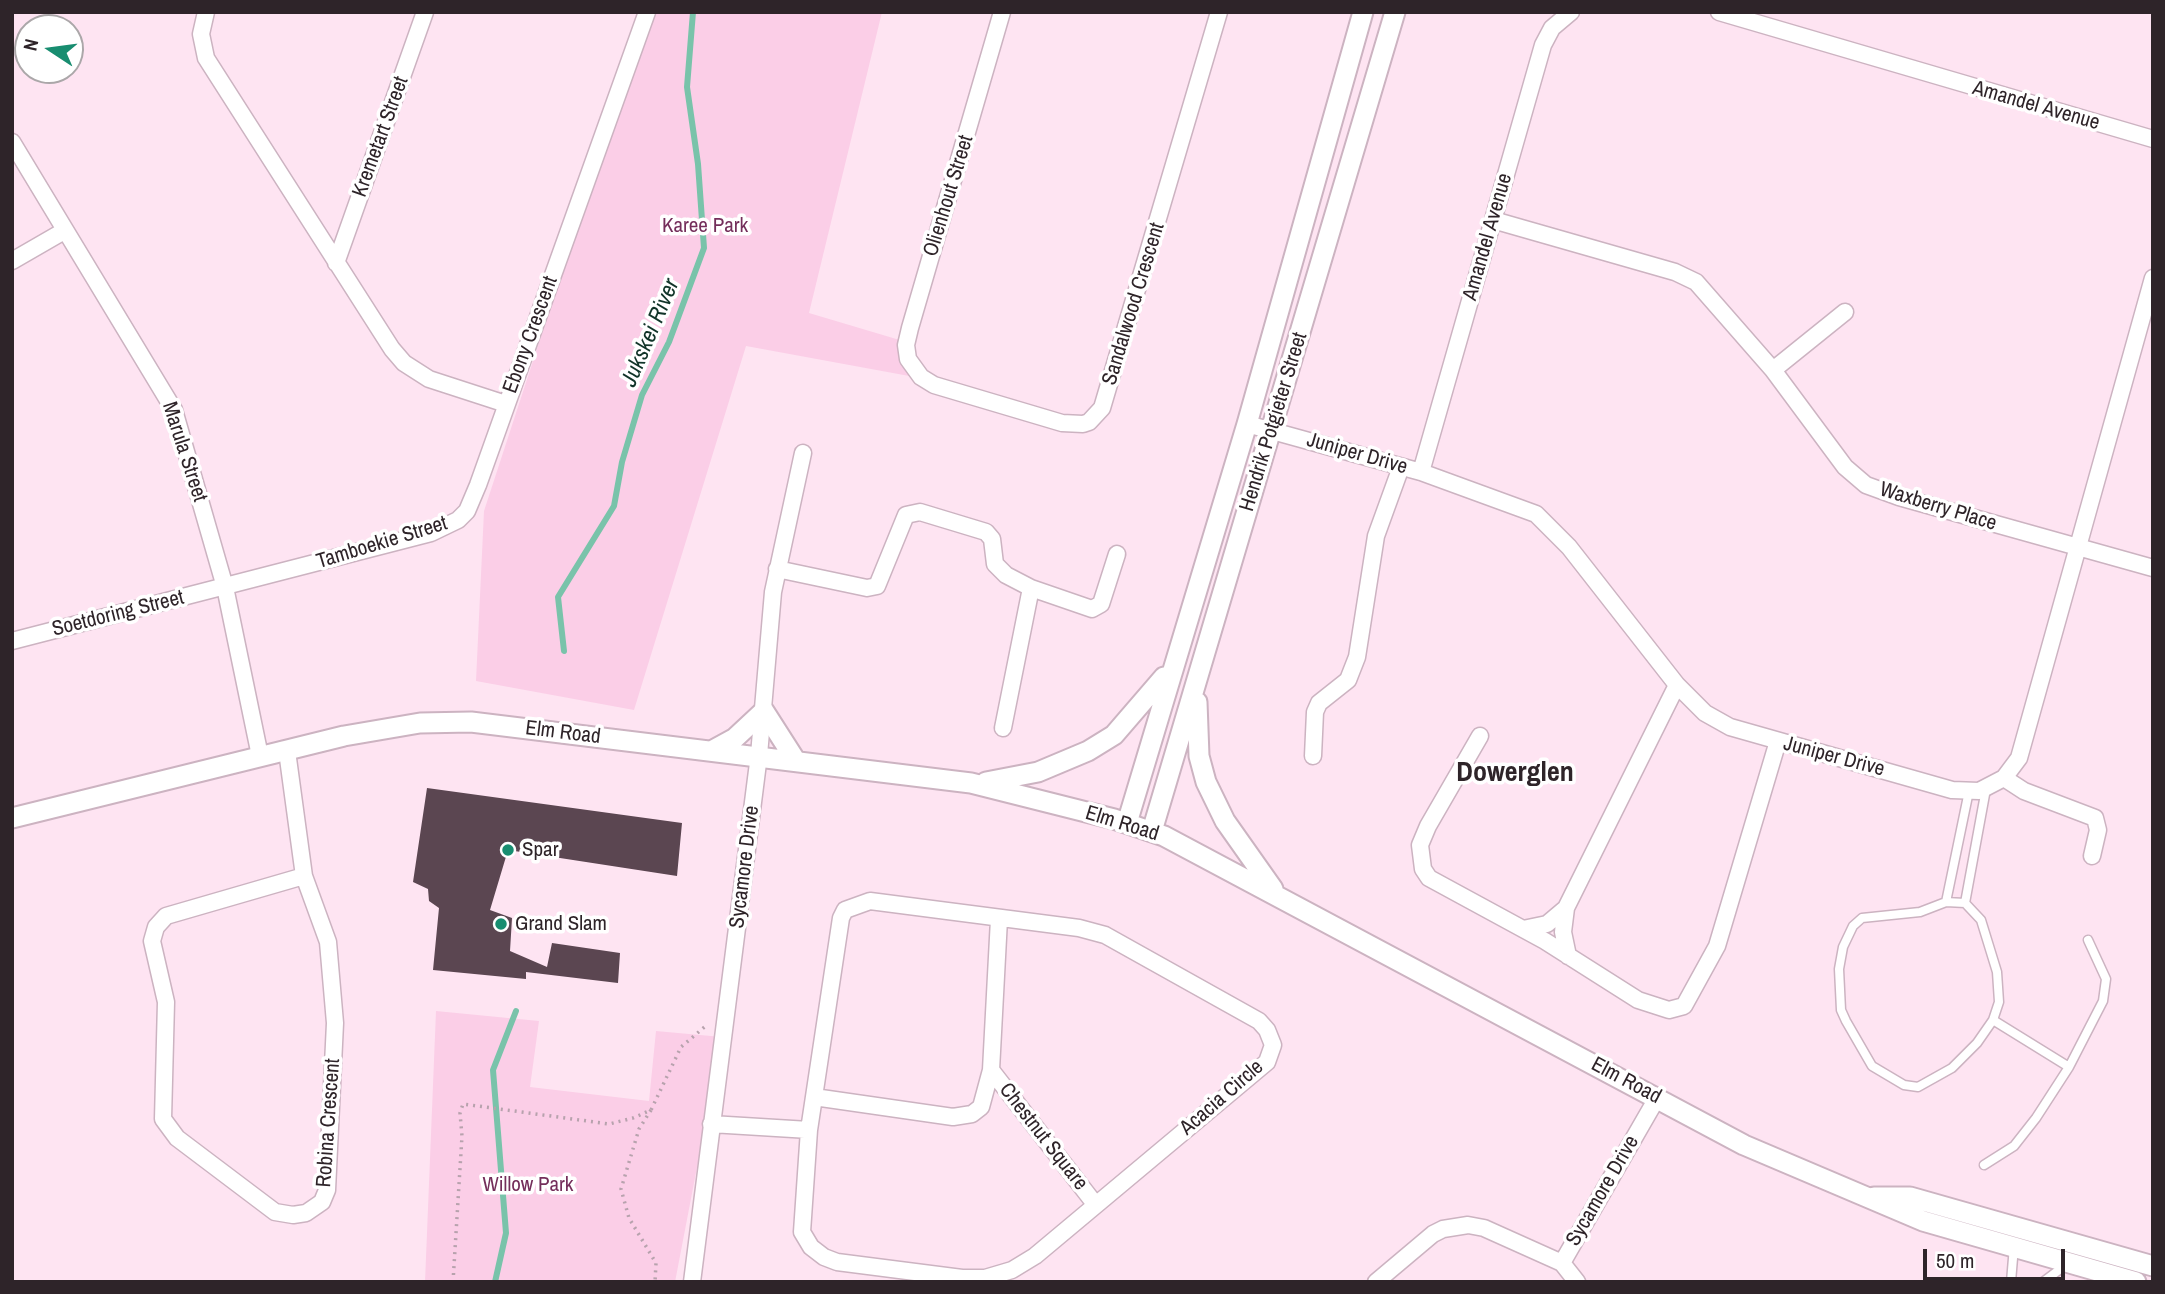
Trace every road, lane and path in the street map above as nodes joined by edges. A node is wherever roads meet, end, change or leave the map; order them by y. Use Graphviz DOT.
graph roads {
  1 [pos="206,12"];
  2 [pos="425,12"];
  3 [pos="647,12"];
  4 [pos="1002,12"];
  5 [pos="1219,12"];
  6 [pos="1363,12"];
  7 [pos="1395,12"];
  8 [pos="1571,12"];
  9 [pos="1719,12"];
  10 [pos="2153,139"];
  11 [pos="12,142"];
  12 [pos="1493,220"];
  13 [pos="64,231"];
  14 [pos="12,261"];
  15 [pos="336,262"];
  16 [pos="2153,278"];
  17 [pos="1845,312"];
  18 [pos="1773,370"];
  19 [pos="921,377"];
  20 [pos="506,404"];
  21 [pos="1247,424"];
  22 [pos="1272,431"];
  23 [pos="803,453"];
  24 [pos="1401,467"];
  25 [pos="1421,472"];
  26 [pos="2078,547"];
  27 [pos="1117,554"];
  28 [pos="2153,568"];
  29 [pos="777,569"];
  30 [pos="225,587"];
  31 [pos="1031,588"];
  32 [pos="12,641"];
  33 [pos="1201,659"];
  34 [pos="1173,664"];
  35 [pos="1677,685"];
  36 [pos="764,711"];
  37 [pos="1003,728"];
  38 [pos="1480,736"];
  39 [pos="1778,741"];
  40 [pos="713,750"];
  41 [pos="287,751"];
  42 [pos="759,755"];
  43 [pos="1313,756"];
  44 [pos="260,757"];
  45 [pos="796,761"];
  46 [pos="2004,778"];
  47 [pos="971,783"];
  48 [pos="1986,789"];
  49 [pos="1969,791"];
  50 [pos="12,818"];
  51 [pos="1127,823"];
  52 [pos="1152,831"];
  53 [pos="2092,856"];
  54 [pos="304,876"];
  55 [pos="1274,892"];
  56 [pos="1946,902"];
  57 [pos="1965,903"];
  58 [pos="1566,908"];
  59 [pos="999,919"];
  60 [pos="1523,929"];
  61 [pos="2088,940"];
  62 [pos="1568,956"];
  63 [pos="1993,1020"];
  64 [pos="724,1024"];
  65 [pos="2069,1067"];
  66 [pos="991,1070"];
  67 [pos="814,1097"];
  68 [pos="1657,1098"];
  69 [pos="651,1110"];
  70 [pos="711,1124"];
  71 [pos="809,1130"];
  72 [pos="1984,1165"];
  73 [pos="1095,1204"];
  74 [pos="2016,1238"];
  75 [pos="1562,1262"];
  76 [pos="2069,1262"];
  77 [pos="2153,1266"];
  78 [pos="2125,1280"];
  79 [pos="453,1282"];
  80 [pos="655,1282"];
  81 [pos="692,1282"];
  82 [pos="1376,1282"];
  83 [pos="1577,1282"];
  84 [pos="2011,1282"];
  85 [pos="2043,1282"];
  1 -- 15 [label="street, Ebony Crescent"];
  2 -- 15 [label="street, Kremetart Street"];
  3 -- 20 [label="street, Ebony Crescent"];
  4 -- 19 [label="street, Olienhout Street"];
  5 -- 19 [label="street, Sandalwood Crescent"];
  6 -- 21 [label="street, Hendrik Potgieter Street"];
  7 -- 22 [label="street, Hendrik Potgieter Street"];
  8 -- 12 [label="street, Amandel Avenue"];
  9 -- 10 [label="street, Amandel Avenue"];
  11 -- 13 [label="street, Marula Street"];
  12 -- 18 [label="street, Waxberry Place"];
  12 -- 25 [label="street, Amandel Avenue"];
  13 -- 14 [label="street"];
  13 -- 30 [label="street, Marula Street"];
  15 -- 20 [label="street, Ebony Crescent"];
  16 -- 26 [label="street, Juniper Drive"];
  17 -- 18 [label="street"];
  18 -- 26 [label="street, Waxberry Place"];
  20 -- 30 [label="street, Tamboekie Street"];
  21 -- 22 [label="street, Juniper Drive"];
  21 -- 34 [label="street, Hendrik Potgieter Street"];
  22 -- 24 [label="street, Juniper Drive"];
  22 -- 33 [label="street, Hendrik Potgieter Street"];
  23 -- 29 [label="street, Sycamore Drive"];
  24 -- 25 [label="street, Juniper Drive"];
  24 -- 43 [label="street"];
  25 -- 35 [label="street, Juniper Drive"];
  26 -- 28 [label="street, Waxberry Place"];
  26 -- 46 [label="street, Juniper Drive"];
  27 -- 31 [label="street"];
  29 -- 31 [label="street"];
  29 -- 36 [label="street, Sycamore Drive"];
  30 -- 32 [label="street, Soetdoring Street"];
  30 -- 44 [label="street, Marula Street"];
  31 -- 37 [label="street"];
  33 -- 52 [label="street, Hendrik Potgieter Street"];
  33 -- 55 [label="street"];
  34 -- 47 [label="street"];
  34 -- 51 [label="street, Hendrik Potgieter Street"];
  35 -- 39 [label="street, Juniper Drive"];
  35 -- 58 [label="street"];
  36 -- 40 [label="street"];
  36 -- 42 [label="street, Sycamore Drive"];
  36 -- 45 [label="street"];
  38 -- 60 [label="street"];
  39 -- 49 [label="street, Juniper Drive"];
  39 -- 62 [label="street"];
  40 -- 41 [label="street, Elm Road"];
  40 -- 42 [label="street, Elm Road"];
  41 -- 44 [label="street, Elm Road"];
  41 -- 54 [label="street, Robina Crescent"];
  42 -- 45 [label="street, Elm Road"];
  42 -- 64 [label="street, Sycamore Drive"];
  44 -- 50 [label="street, Elm Road"];
  45 -- 47 [label="street, Elm Road"];
  46 -- 48 [label="street, Juniper Drive"];
  46 -- 53 [label="street"];
  47 -- 51 [label="street, Elm Road"];
  48 -- 49 [label="street, Juniper Drive"];
  48 -- 57 [label="lane"];
  49 -- 56 [label="lane"];
  51 -- 52 [label="street, Elm Road"];
  52 -- 55 [label="street, Elm Road"];
  54 -- 54 [label="street, Robina Crescent"];
  55 -- 68 [label="street, Elm Road"];
  56 -- 57 [label="lane"];
  56 -- 63 [label="lane"];
  57 -- 63 [label="lane"];
  58 -- 60 [label="street"];
  58 -- 62 [label="street"];
  59 -- 66 [label="street, Chestnut Square"];
  59 -- 67 [label="street, Acacia Circle"];
  59 -- 73 [label="street, Acacia Circle"];
  60 -- 62 [label="street"];
  61 -- 65 [label="lane"];
  63 -- 65 [label="lane"];
  64 -- 69 [label="path"];
  64 -- 70 [label="street, Sycamore Drive"];
  65 -- 72 [label="lane"];
  66 -- 67 [label="street, Chestnut Square"];
  66 -- 73 [label="street, Chestnut Square"];
  67 -- 71 [label="street, Acacia Circle"];
  68 -- 74 [label="street, Elm Road"];
  68 -- 75 [label="street, Sycamore Drive"];
  69 -- 79 [label="path"];
  69 -- 80 [label="path"];
  70 -- 71 [label="street"];
  70 -- 81 [label="street, Sycamore Drive"];
  71 -- 73 [label="street, Acacia Circle"];
  74 -- 76 [label="street"];
  74 -- 77 [label="street, Elm Road"];
  74 -- 84 [label="lane"];
  75 -- 82 [label="street"];
  75 -- 83 [label="street, Sycamore Drive"];
  76 -- 78 [label="street"];
  76 -- 85 [label="lane"];
}
